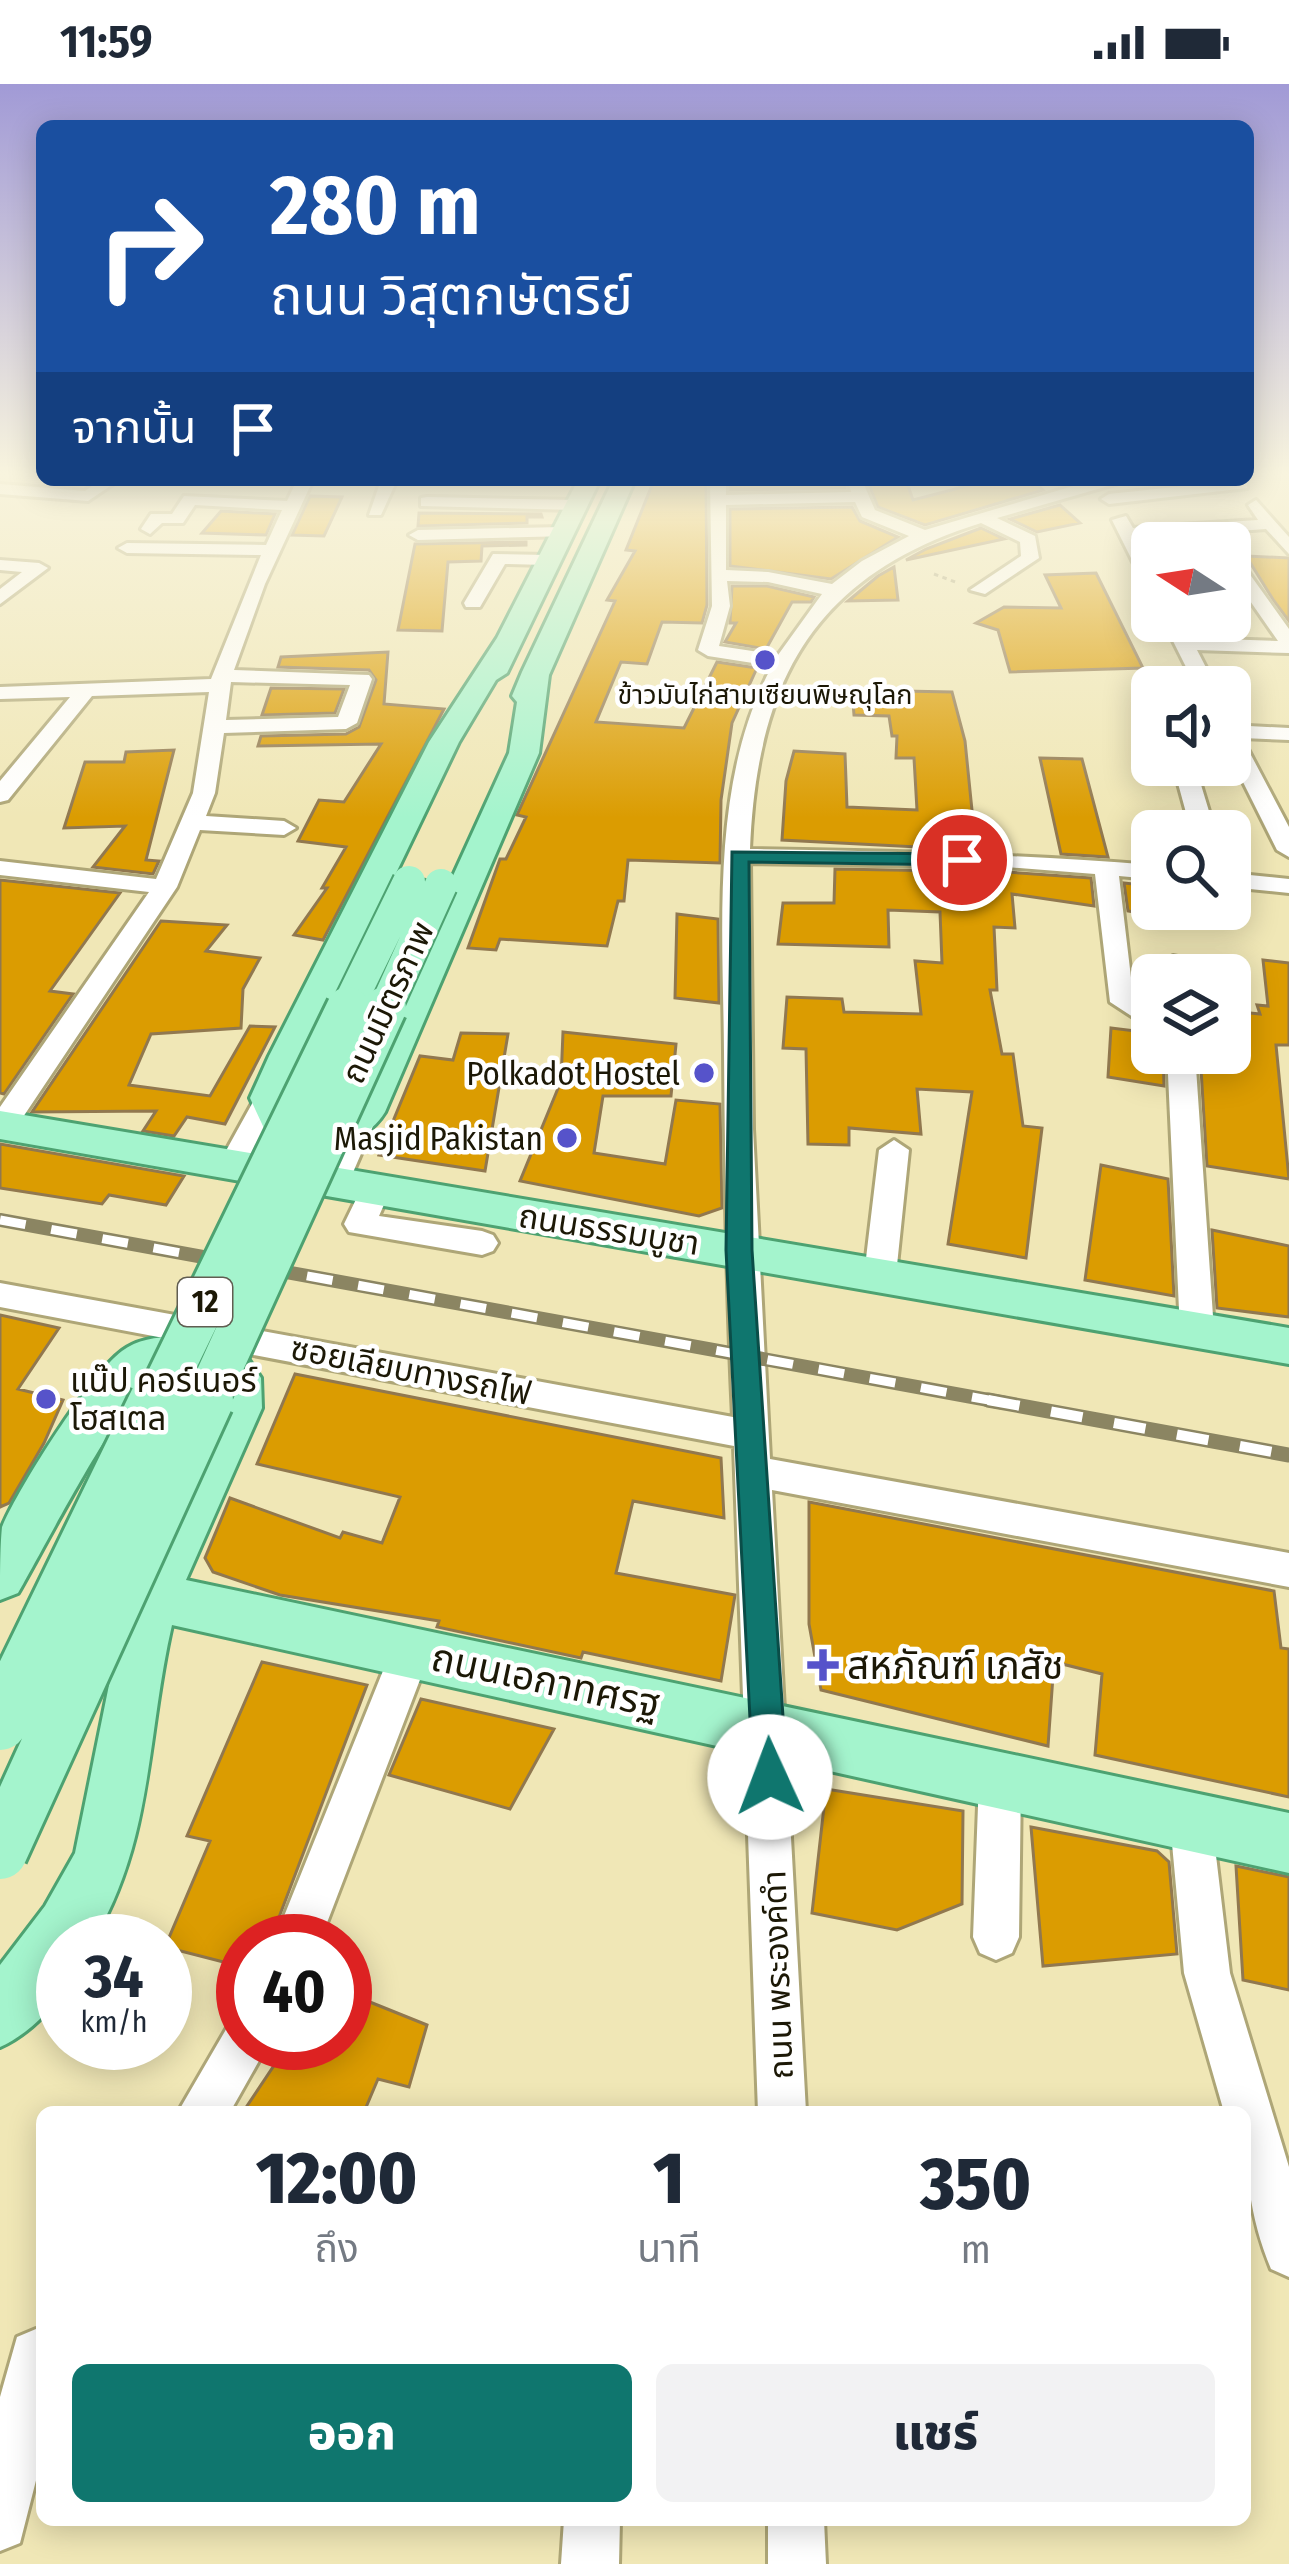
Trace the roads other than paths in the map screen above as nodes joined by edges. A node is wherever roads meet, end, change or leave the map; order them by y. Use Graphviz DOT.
graph roads {
  1 [pos="259,587"];
  2 [pos="483,587"];
  3 [pos="534,587"];
  4 [pos="574,587"];
  5 [pos="719,587"];
  6 [pos="816,587"];
  7 [pos="836,587"];
  8 [pos="984,587"];
  9 [pos="832,590"];
  10 [pos="979,590"];
  11 [pos="1251,590"];
  12 [pos="473,603"];
  13 [pos="1241,642"];
  14 [pos="505,644"];
  15 [pos="1184,644"];
  16 [pos="1289,645"];
  17 [pos="1243,647"];
  18 [pos="783,662"];
  19 [pos="1195,666"];
  20 [pos="536,671"];
  21 [pos="222,680"];
  22 [pos="85,691"];
  23 [pos="0,693"];
  24 [pos="214,727"];
  25 [pos="1251,733"];
  26 [pos="1289,734"];
  27 [pos="1251,775"];
  28 [pos="0,795"];
  29 [pos="191,823"];
  30 [pos="284,828"];
  31 [pos="1289,850"];
  32 [pos="739,856"];
  33 [pos="1106,867"];
  34 [pos="0,868"];
  35 [pos="1131,870"];
  36 [pos="1251,882"];
  37 [pos="425,883"];
  38 [pos="1289,886"];
  39 [pos="165,887"];
  40 [pos="1131,1008"];
  41 [pos="1182,1074"];
  42 [pos="269,1098"];
  43 [pos="365,1112"];
  44 [pos="1,1125"];
  45 [pos="894,1150"];
  46 [pos="232,1167"];
  47 [pos="332,1184"];
  48 [pos="375,1191"];
  49 [pos="482,1244"];
  50 [pos="739,1250"];
  51 [pos="880,1275"];
  52 [pos="0,1295"];
  53 [pos="1196,1330"];
  54 [pos="1289,1346"];
  55 [pos="752,1454"];
  56 [pos="1289,1570"];
  57 [pos="0,1577"];
  58 [pos="154,1597"];
  59 [pos="411,1651"];
  60 [pos="0,1723"];
  61 [pos="769,1729"];
  62 [pos="1000,1780"];
  63 [pos="1192,1822"];
  64 [pos="1289,1843"];
  65 [pos="0,1852"];
  66 [pos="308,1914"];
  67 [pos="996,1937"];
  68 [pos="0,2014"];
  69 [pos="228,2070"];
  70 [pos="206,2106"];
  71 [pos="782,2106"];
  72 [pos="1247,2106"];
  73 [pos="1251,2121"];
  74 [pos="1289,2251"];
  75 [pos="26,2366"];
  76 [pos="0,2523"];
  77 [pos="592,2526"];
  78 [pos="796,2526"];
  79 [pos="590,2564"];
  80 [pos="797,2564"];
  1 -- 21 [label="street"];
  2 -- 12 [label="street"];
  3 -- 14 [label="main road, ถนนมิตรภาพ / 12"];
  4 -- 20 [label="main road, ถนนมิตรภาพ / 12"];
  5 -- 18 [label="street"];
  6 -- 9 [label="street"];
  7 -- 9 [label="street, ถนน พระองค์ดำ"];
  8 -- 10 [label="street"];
  9 -- 18 [label="street, ถนน พระองค์ดำ"];
  11 -- 16 [label="street"];
  13 -- 17 [label="street"];
  14 -- 37 [label="main road, ถนนมิตรภาพ / 12"];
  14 -- 42 [label="main road"];
  15 -- 17 [label="street"];
  15 -- 19 [label="street"];
  16 -- 17 [label="street"];
  18 -- 32 [label="street, ถนน พระองค์ดำ"];
  20 -- 37 [label="main road, ถนนมิตรภาพ / 12"];
  20 -- 43 [label="main road"];
  21 -- 22 [label="street"];
  21 -- 24 [label="street"];
  21 -- 24 [label="street"];
  22 -- 23 [label="street"];
  22 -- 28 [label="street"];
  24 -- 29 [label="street"];
  25 -- 26 [label="street"];
  27 -- 31 [label="street"];
  29 -- 30 [label="street"];
  29 -- 39 [label="street"];
  32 -- 33 [label="street"];
  32 -- 50 [label="street, ถนน พระองค์ดำ"];
  33 -- 35 [label="street"];
  33 -- 40 [label="street"];
  34 -- 39 [label="street"];
  36 -- 38 [label="street"];
  37 -- 60 [label="main road, ถนนมิตรภาพ / 12, bridge"];
  37 -- 65 [label="main road, ถนนมิตรภาพ / 12, bridge"];
  39 -- 44 [label="street"];
  41 -- 53 [label="street"];
  42 -- 43 [label="main road"];
  42 -- 46 [label="street"];
  43 -- 47 [label="street"];
  44 -- 46 [label="main road, ถนนธรรมบูชา"];
  45 -- 51 [label="street"];
  46 -- 47 [label="main road, ถนนธรรมบูชา"];
  47 -- 48 [label="main road, ถนนธรรมบูชา"];
  48 -- 49 [label="street"];
  48 -- 50 [label="main road, ถนนธรรมบูชา"];
  50 -- 51 [label="main road, ถนนธรรมบูชา"];
  50 -- 55 [label="street, ถนน พระองค์ดำ"];
  51 -- 53 [label="main road, ถนนธรรมบูชา"];
  52 -- 55 [label="street, ซอยเลียบทางรถไฟ"];
  53 -- 54 [label="main road, ถนนธรรมบูชา"];
  55 -- 56 [label="street, ซอยเลียบทางรถไฟ"];
  55 -- 61 [label="street, ถนน พระองค์ดำ"];
  57 -- 58 [label="main road"];
  58 -- 59 [label="main road, ถนนเอกาทศรฐ"];
  58 -- 68 [label="main road"];
  59 -- 61 [label="main road, ถนนเอกาทศรฐ"];
  59 -- 66 [label="street"];
  61 -- 62 [label="main road, ถนนเอกาทศรฐ"];
  61 -- 71 [label="street, ถนน พระองค์ดำ"];
  62 -- 63 [label="main road, ถนนเอกาทศรฐ"];
  62 -- 67 [label="street"];
  63 -- 64 [label="main road, ถนนเอกาทศรฐ"];
  63 -- 72 [label="street"];
  69 -- 70 [label="street"];
  73 -- 74 [label="street"];
  75 -- 76 [label="street"];
  77 -- 79 [label="street"];
  78 -- 80 [label="street"];
}
